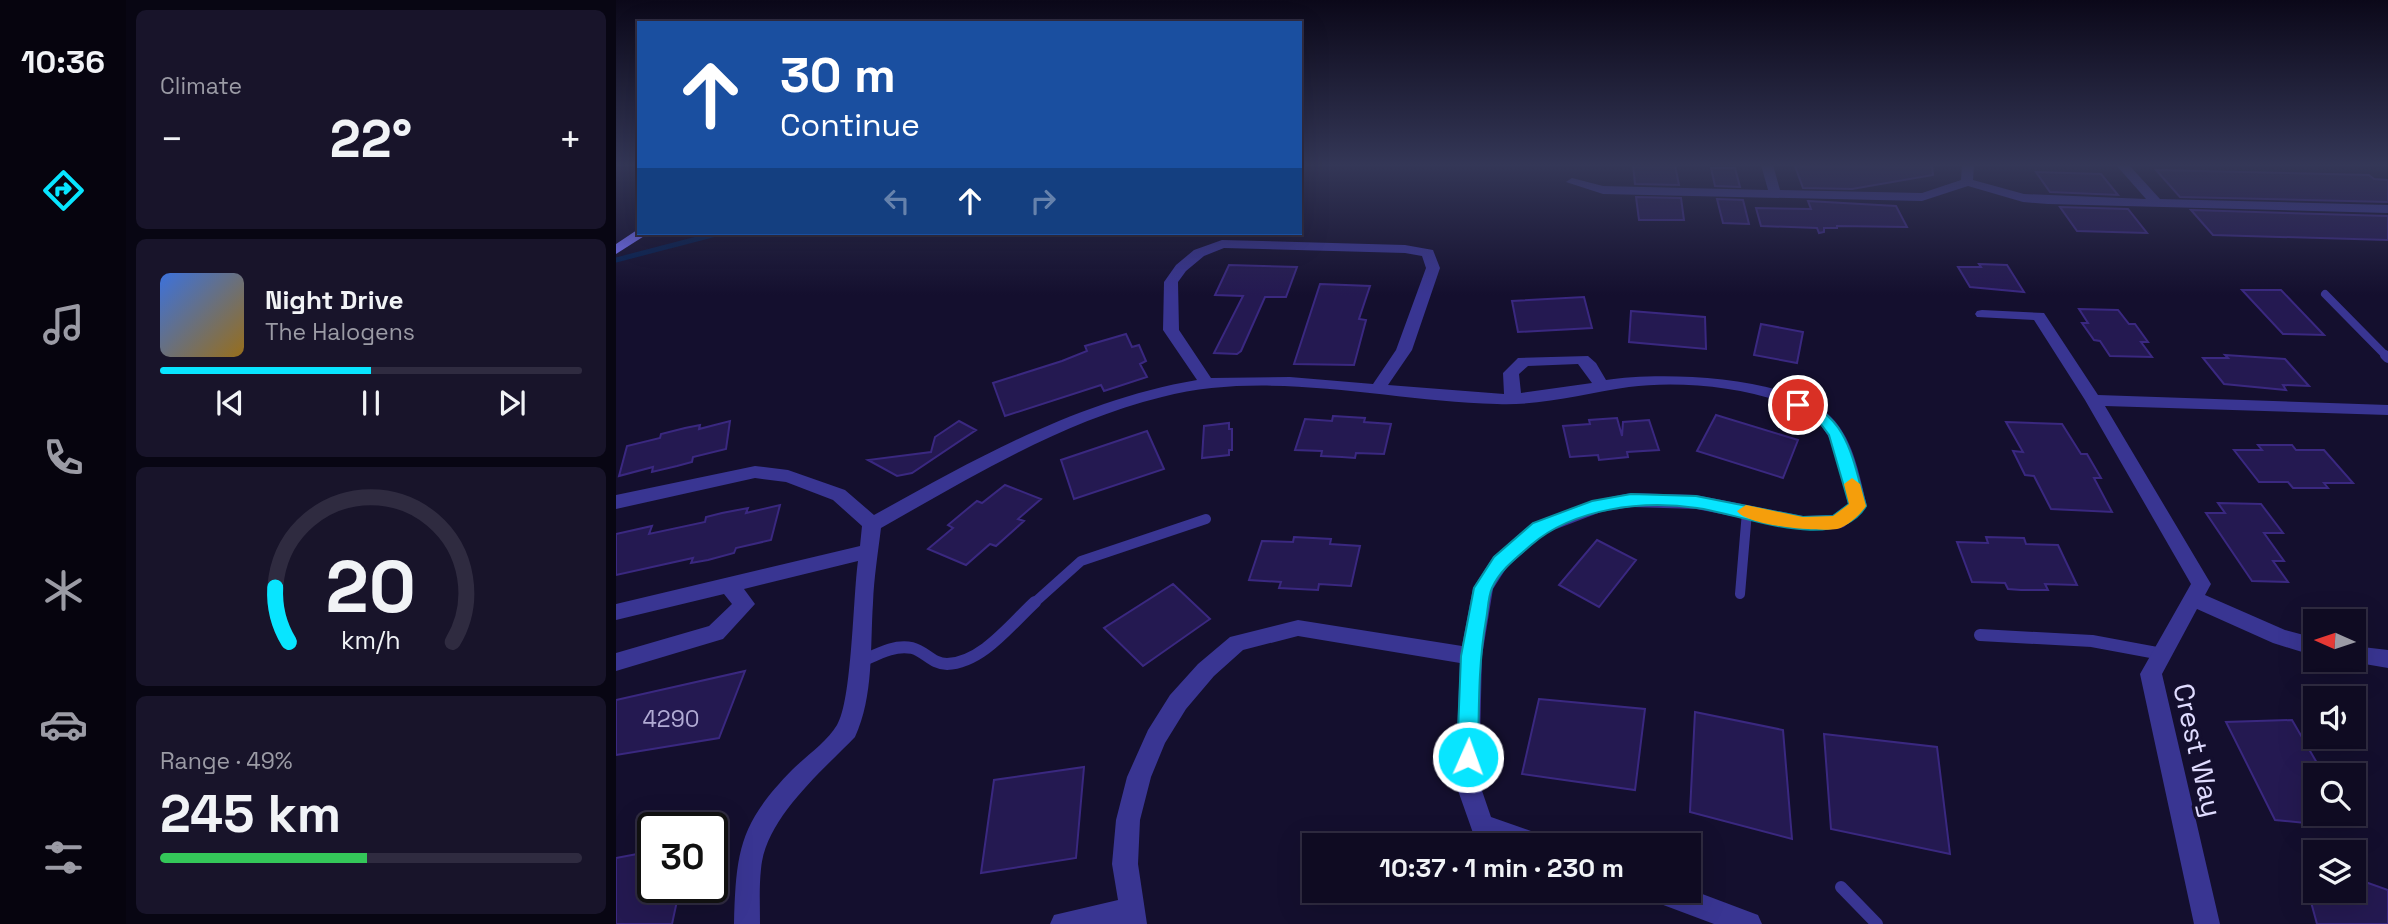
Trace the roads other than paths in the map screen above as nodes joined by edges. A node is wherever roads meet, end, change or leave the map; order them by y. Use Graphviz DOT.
graph roads {
  1 [pos="2359,208"];
  2 [pos="2388,209"];
  3 [pos="639,235"];
  4 [pos="616,250"];
  5 [pos="2325,294"];
  6 [pos="1982,314"];
  7 [pos="2388,358"];
  8 [pos="1207,384"];
  9 [pos="1604,388"];
  10 [pos="1378,389"];
  11 [pos="1513,399"];
  12 [pos="2093,400"];
  13 [pos="2388,410"];
  14 [pos="616,502"];
  15 [pos="1747,512"];
  16 [pos="1206,519"];
  17 [pos="872,524"];
  18 [pos="870,551"];
  19 [pos="728,585"];
  20 [pos="1740,594"];
  21 [pos="2193,598"];
  22 [pos="616,612"];
  23 [pos="1980,635"];
  24 [pos="2303,644"];
  25 [pos="2162,654"];
  26 [pos="1471,656"];
  27 [pos="2366,656"];
  28 [pos="2388,659"];
  29 [pos="616,662"];
  30 [pos="859,662"];
  31 [pos="1504,833"];
  32 [pos="1840,887"];
  33 [pos="1692,903"];
  34 [pos="1132,917"];
  35 [pos="747,924"];
  36 [pos="1063,924"];
  37 [pos="1749,924"];
  38 [pos="1877,924"];
  39 [pos="2207,924"];
  1 -- 2 [label="street"];
  3 -- 4 [label="street"];
  5 -- 7 [label="lane"];
  6 -- 12 [label="street"];
  8 -- 10 [label="street"];
  8 -- 10 [label="street"];
  8 -- 17 [label="street"];
  9 -- 11 [label="street"];
  9 -- 11 [label="street"];
  9 -- 15 [label="street"];
  10 -- 11 [label="street"];
  12 -- 13 [label="street"];
  12 -- 21 [label="street"];
  14 -- 17 [label="street"];
  15 -- 20 [label="lane"];
  15 -- 26 [label="street"];
  16 -- 30 [label="lane"];
  17 -- 18 [label="street"];
  18 -- 19 [label="street"];
  18 -- 30 [label="street"];
  19 -- 22 [label="street"];
  19 -- 29 [label="street"];
  21 -- 24 [label="street"];
  21 -- 25 [label="street, Crest Way"];
  23 -- 25 [label="lane"];
  25 -- 39 [label="street, Crest Way"];
  26 -- 31 [label="street"];
  26 -- 34 [label="street"];
  27 -- 28 [label="street"];
  30 -- 35 [label="street"];
  32 -- 38 [label="lane"];
  33 -- 37 [label="street"];
  34 -- 36 [label="street"];
}
